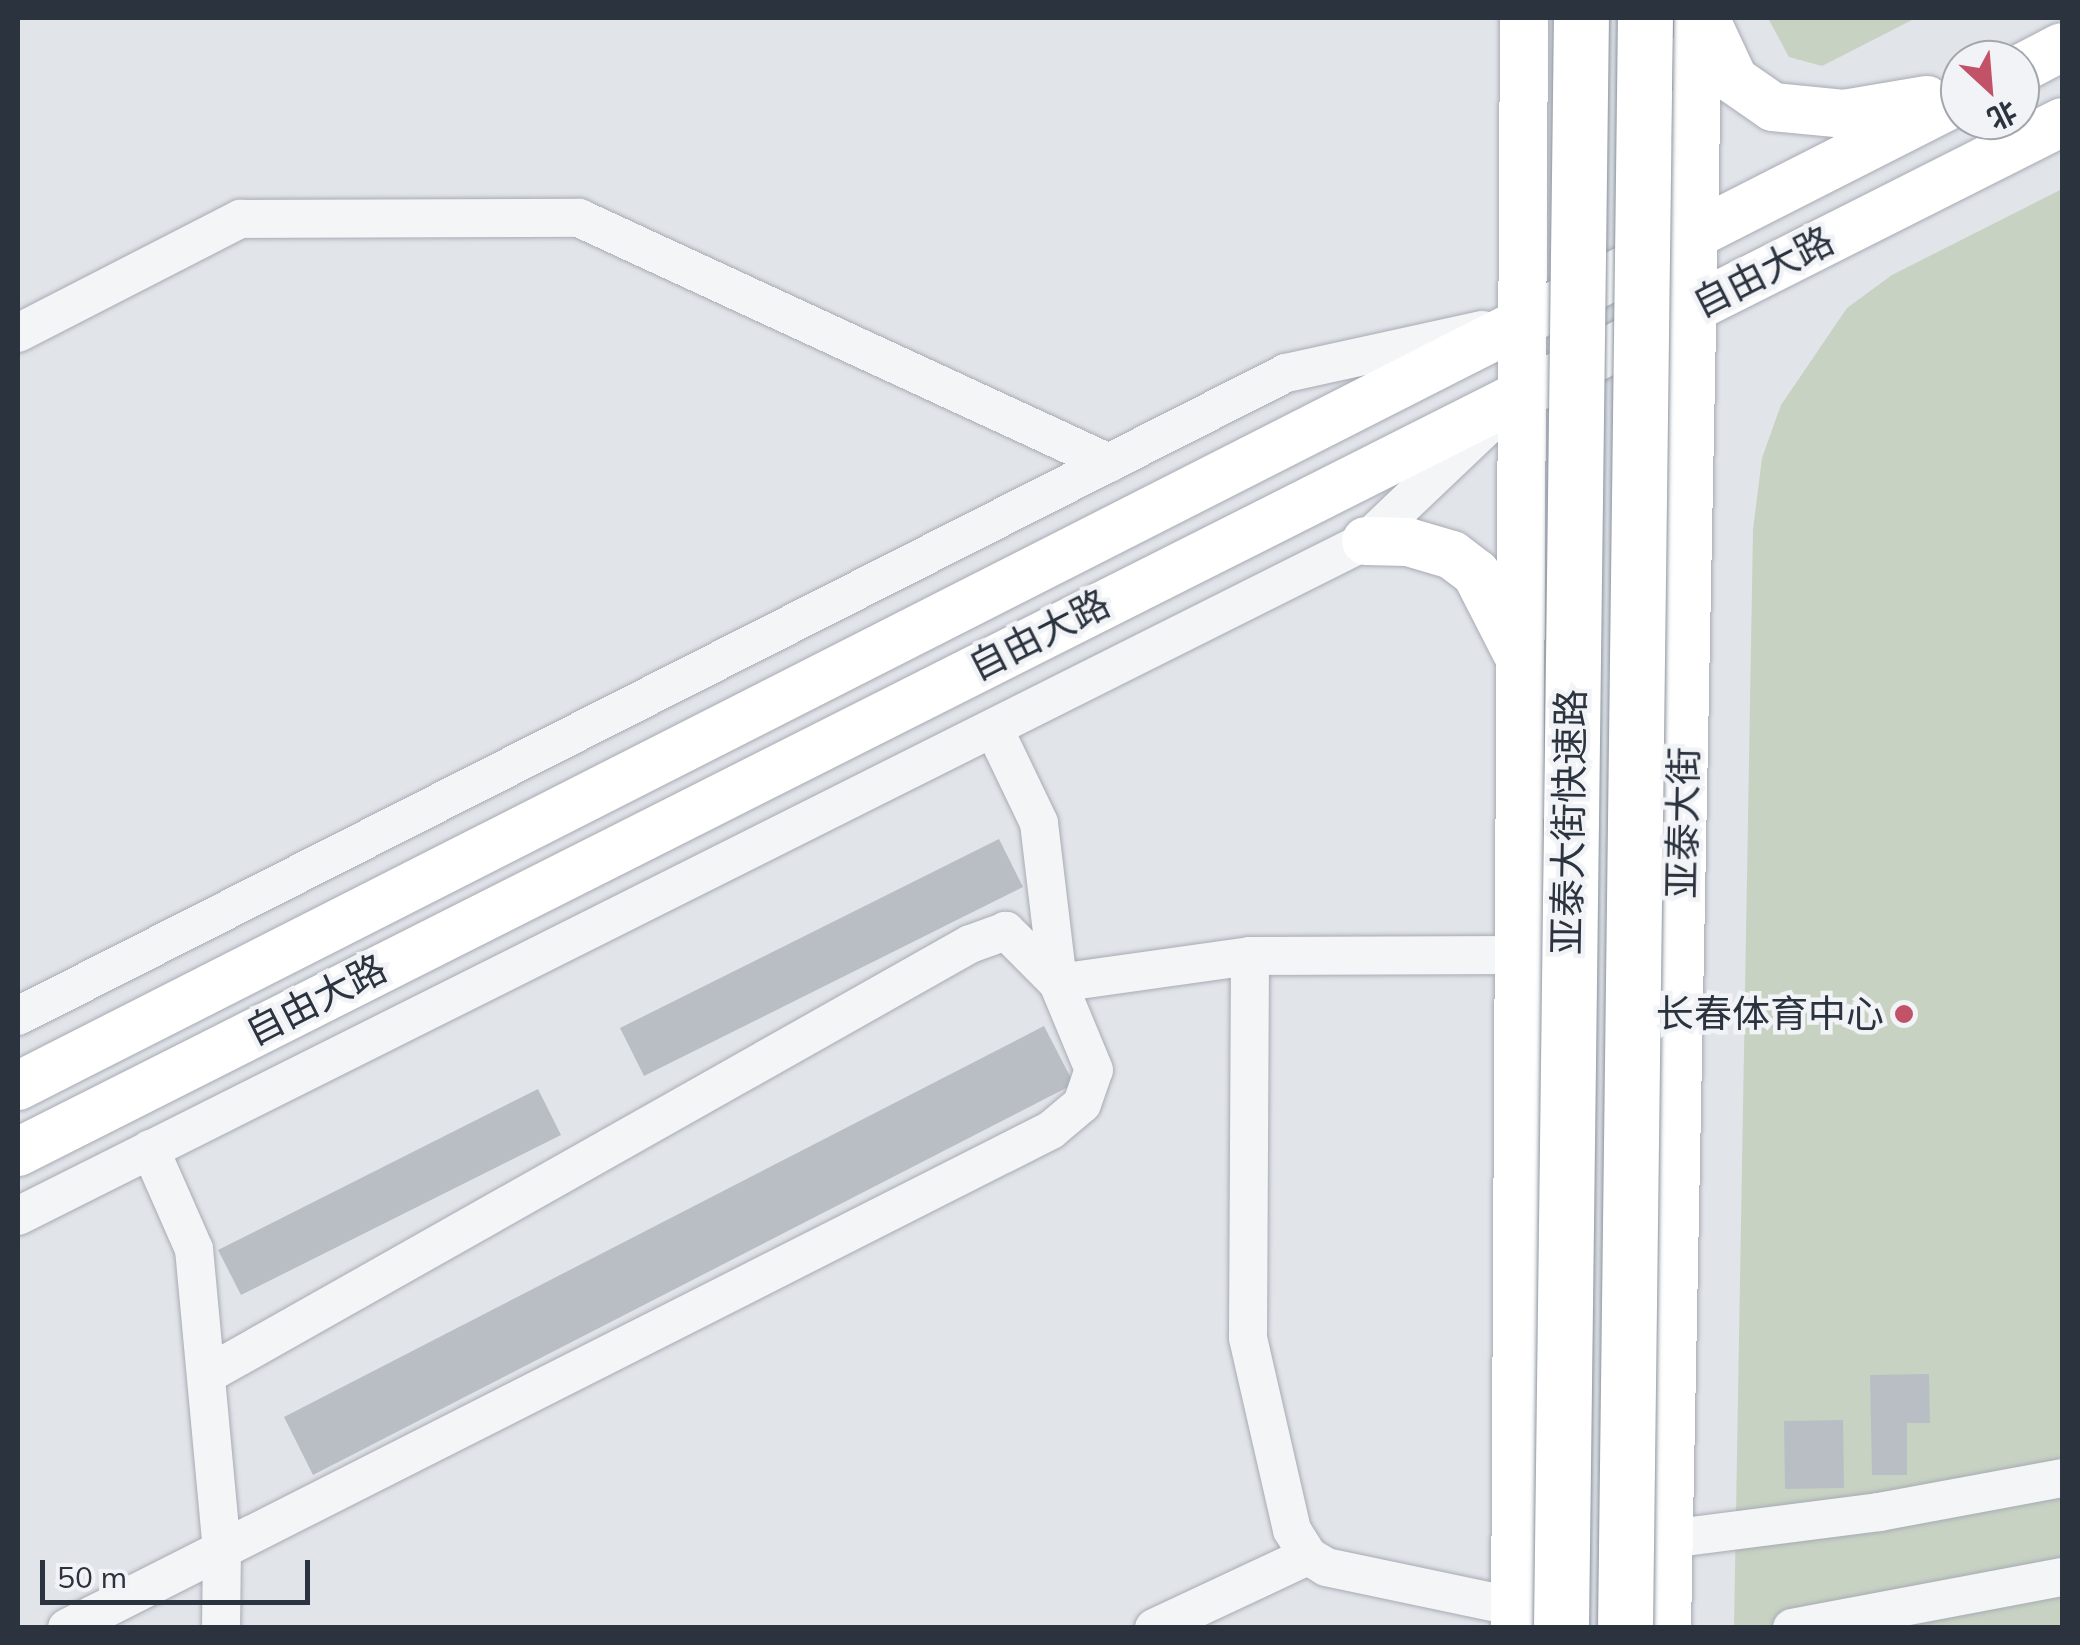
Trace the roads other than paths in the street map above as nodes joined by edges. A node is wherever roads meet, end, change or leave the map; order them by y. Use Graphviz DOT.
graph roads {
  1 [pos="1524,18"];
  2 [pos="1581,18"];
  3 [pos="1645,18"];
  4 [pos="1701,18"];
  5 [pos="1940,100"];
  6 [pos="1940,107"];
  7 [pos="2062,122"];
  8 [pos="1694,234"];
  9 [pos="1693,307"];
  10 [pos="1523,321"];
  11 [pos="18,333"];
  12 [pos="1524,392"];
  13 [pos="1109,463"];
  14 [pos="1366,541"];
  15 [pos="1522,665"];
  16 [pos="994,729"];
  17 [pos="1520,955"];
  18 [pos="1250,956"];
  19 [pos="1058,983"];
  20 [pos="18,1016"];
  21 [pos="18,1086"];
  22 [pos="150,1149"];
  23 [pos="18,1152"];
  24 [pos="18,1216"];
  25 [pos="208,1374"];
  26 [pos="2062,1478"];
  27 [pos="1669,1539"];
  28 [pos="222,1548"];
  29 [pos="1308,1556"];
  30 [pos="2062,1577"];
  31 [pos="1530,1621"];
  32 [pos="67,1628"];
  33 [pos="221,1628"];
  34 [pos="1154,1628"];
  35 [pos="1624,1628"];
  36 [pos="1667,1628"];
  37 [pos="1792,1628"];
  1 -- 10 [label="main road"];
  2 -- 31 [label="highway, 亚泰大街快速路, bridge"];
  3 -- 35 [label="highway, 亚泰大街快速路, bridge"];
  4 -- 5 [label="main road"];
  4 -- 8 [label="main road, 亚泰大街"];
  6 -- 8 [label="main road, 自由大路"];
  7 -- 9 [label="main road, 自由大路"];
  8 -- 9 [label="main road, 亚泰大街"];
  8 -- 10 [label="main road, 自由大路"];
  9 -- 12 [label="main road, 自由大路"];
  9 -- 27 [label="main road, 亚泰大街"];
  10 -- 12 [label="main road"];
  10 -- 13 [label="street"];
  10 -- 21 [label="main road, 自由大路"];
  11 -- 13 [label="street"];
  12 -- 14 [label="street"];
  12 -- 15 [label="main road"];
  12 -- 23 [label="main road, 自由大路"];
  13 -- 20 [label="street"];
  14 -- 15 [label="main road"];
  14 -- 16 [label="street"];
  15 -- 17 [label="main road"];
  16 -- 19 [label="street"];
  16 -- 22 [label="street"];
  17 -- 18 [label="street"];
  17 -- 31 [label="main road"];
  18 -- 19 [label="street"];
  18 -- 29 [label="street"];
  19 -- 25 [label="street"];
  19 -- 28 [label="street"];
  22 -- 24 [label="street"];
  22 -- 25 [label="street"];
  25 -- 28 [label="street"];
  26 -- 27 [label="street"];
  27 -- 36 [label="main road, 亚泰大街"];
  28 -- 32 [label="street"];
  28 -- 33 [label="street"];
  29 -- 31 [label="street"];
  29 -- 34 [label="street"];
  30 -- 37 [label="street"];
}
